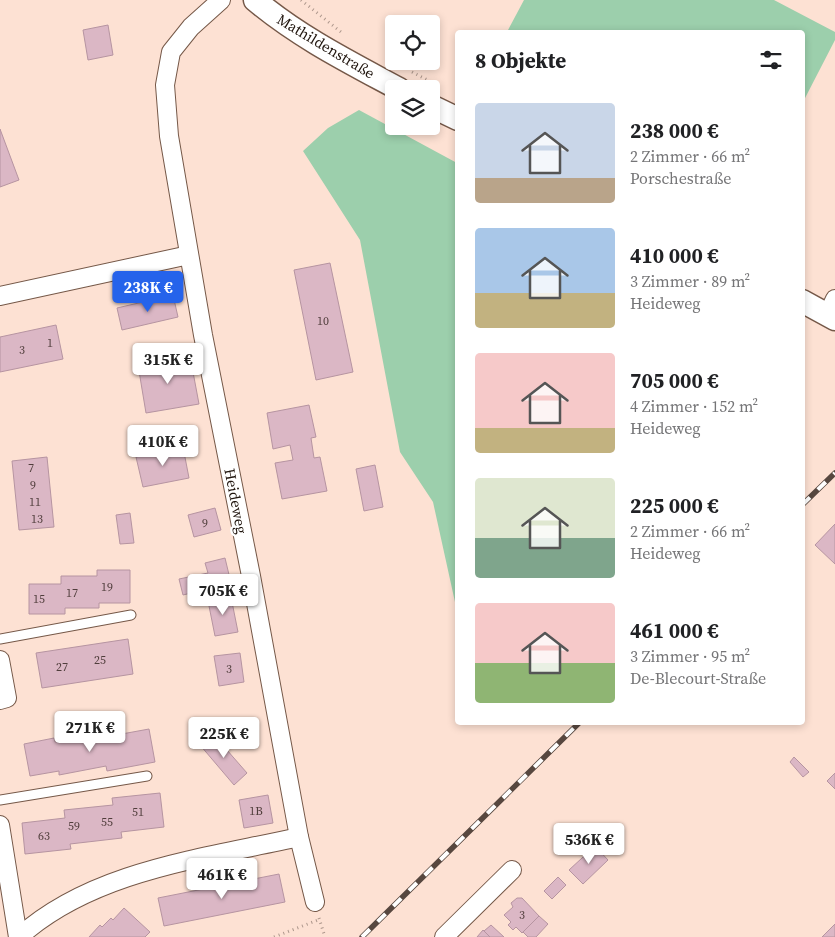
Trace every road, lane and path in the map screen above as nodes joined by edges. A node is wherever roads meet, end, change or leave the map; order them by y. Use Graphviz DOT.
graph roads {
  1 [pos="222,0"];
  2 [pos="255,0"];
  3 [pos="301,0"];
  4 [pos="344,34"];
  5 [pos="405,80"];
  6 [pos="440,100"];
  7 [pos="455,117"];
  8 [pos="189,255"];
  9 [pos="0,296"];
  10 [pos="805,302"];
  11 [pos="833,311"];
  12 [pos="131,615"];
  13 [pos="0,639"];
  14 [pos="0,660"];
  15 [pos="0,700"];
  16 [pos="148,776"];
  17 [pos="0,800"];
  18 [pos="0,825"];
  19 [pos="299,837"];
  20 [pos="512,870"];
  21 [pos="314,902"];
  22 [pos="320,920"];
  23 [pos="19,937"];
  24 [pos="274,937"];
  25 [pos="444,937"];
  1 -- 8 [label="street, Heideweg"];
  2 -- 5 [label="street, Mathildenstraße"];
  3 -- 4 [label="path"];
  6 -- 7 [label="street"];
  8 -- 9 [label="street"];
  8 -- 19 [label="street, Heideweg"];
  10 -- 11 [label="street"];
  12 -- 13 [label="lane"];
  14 -- 15 [label="street"];
  16 -- 17 [label="lane"];
  18 -- 23 [label="street"];
  19 -- 21 [label="street, Heideweg"];
  19 -- 23 [label="street"];
  20 -- 25 [label="street"];
  22 -- 24 [label="path"];
}
